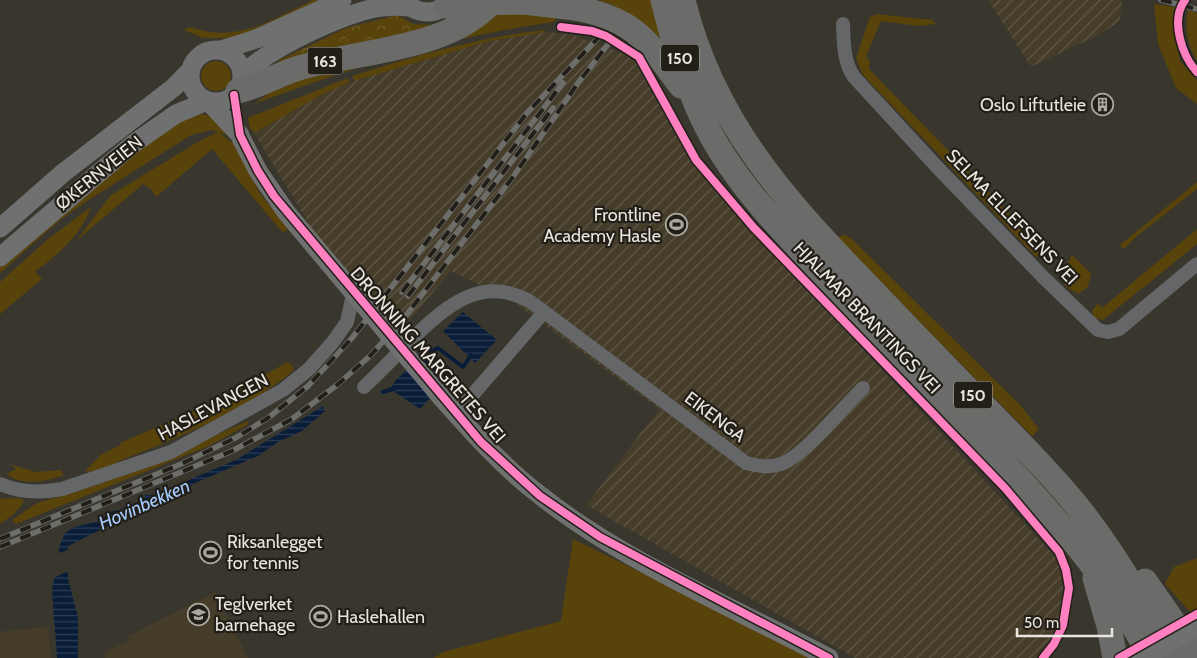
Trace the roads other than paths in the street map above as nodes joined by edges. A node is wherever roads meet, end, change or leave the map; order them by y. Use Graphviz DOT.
graph roads {
  1 [pos="342,0"];
  2 [pos="493,0"];
  3 [pos="663,0"];
  4 [pos="683,0"];
  5 [pos="406,3"];
  6 [pos="454,3"];
  7 [pos="843,24"];
  8 [pos="221,50"];
  9 [pos="189,72"];
  10 [pos="238,87"];
  11 [pos="208,101"];
  12 [pos="701,114"];
  13 [pos="241,137"];
  14 [pos="0,228"];
  15 [pos="0,256"];
  16 [pos="1197,264"];
  17 [pos="356,280"];
  18 [pos="544,312"];
  19 [pos="364,387"];
  20 [pos="862,388"];
  21 [pos="456,414"];
  22 [pos="0,484"];
  23 [pos="1104,541"];
  24 [pos="1090,561"];
  25 [pos="1197,627"];
  26 [pos="1197,656"];
  27 [pos="829,658"];
  28 [pos="1115,658"];
  29 [pos="1141,658"];
  30 [pos="1151,658"];
  31 [pos="1172,658"];
  1 -- 8 [label="main road"];
  2 -- 10 [label="highway, 163"];
  3 -- 12 [label="highway, HJALMAR BRANTINGS VEI / 150"];
  4 -- 23 [label="highway, HJALMAR BRANTINGS VEI / 150"];
  5 -- 6 [label="main road"];
  5 -- 10 [label="main road"];
  6 -- 12 [label="highway, bridge"];
  7 -- 16 [label="street, SELMA ELLEFSENS VEI"];
  8 -- 9 [label="main road"];
  8 -- 10 [label="main road"];
  9 -- 11 [label="main road"];
  9 -- 14 [label="main road, ØKERNVEIEN"];
  10 -- 11 [label="main road"];
  10 -- 13 [label="main road, DRONNING MARGRETES VEI"];
  11 -- 13 [label="main road, DRONNING MARGRETES VEI"];
  11 -- 15 [label="main road, ØKERNVEIEN"];
  12 -- 24 [label="highway, HJALMAR BRANTINGS VEI / 150"];
  13 -- 21 [label="main road, DRONNING MARGRETES VEI, bridge"];
  17 -- 22 [label="street, HASLEVANGEN"];
  18 -- 19 [label="street, EIKENGA"];
  18 -- 20 [label="street, EIKENGA"];
  18 -- 21 [label="street"];
  21 -- 27 [label="main road, DRONNING MARGRETES VEI"];
  23 -- 26 [label="highway"];
  23 -- 31 [label="highway, HJALMAR BRANTINGS VEI / 150"];
  24 -- 28 [label="highway"];
  24 -- 30 [label="highway, HJALMAR BRANTINGS VEI / 150"];
  25 -- 29 [label="main road, bridge"];
}
